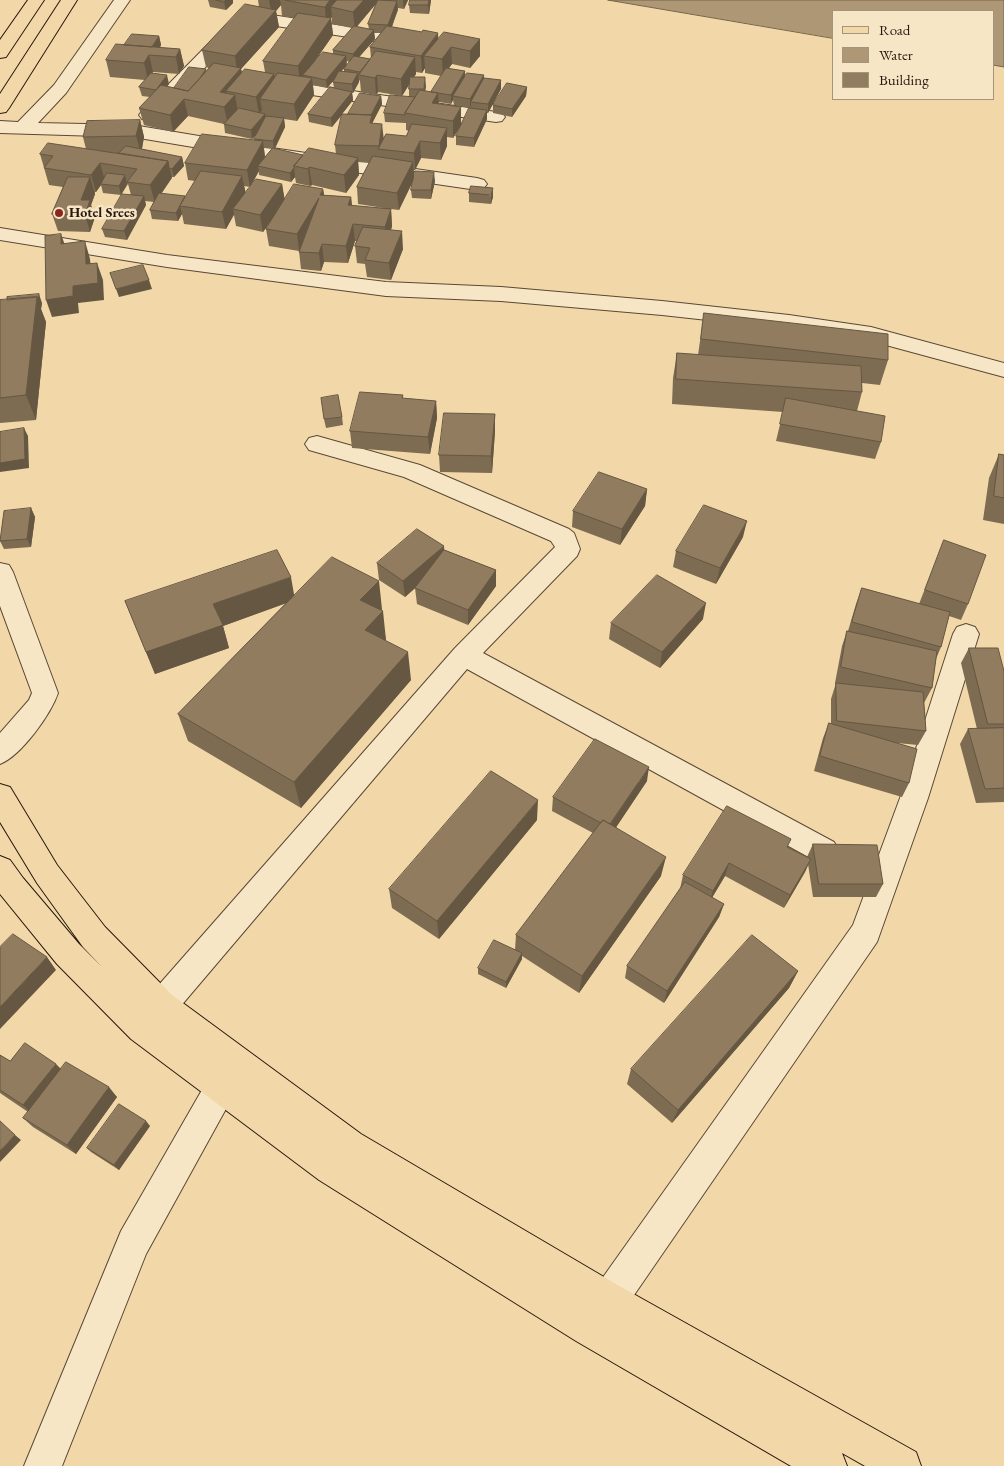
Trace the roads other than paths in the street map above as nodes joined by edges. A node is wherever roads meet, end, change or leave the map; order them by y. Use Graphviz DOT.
graph roads {
  1 [pos="36,0"];
  2 [pos="69,0"];
  3 [pos="122,0"];
  4 [pos="427,44"];
  5 [pos="0,53"];
  6 [pos="189,72"];
  7 [pos="208,75"];
  8 [pos="256,82"];
  9 [pos="0,108"];
  10 [pos="496,117"];
  11 [pos="0,127"];
  12 [pos="22,128"];
  13 [pos="133,131"];
  14 [pos="477,184"];
  15 [pos="0,234"];
  16 [pos="1004,370"];
  17 [pos="317,444"];
  18 [pos="0,572"];
  19 [pos="966,634"];
  20 [pos="464,655"];
  21 [pos="0,752"];
  22 [pos="0,796"];
  23 [pos="824,851"];
  24 [pos="0,869"];
  25 [pos="151,1017"];
  26 [pos="222,1087"];
  27 [pos="608,1300"];
  28 [pos="588,1328"];
  29 [pos="43,1466"];
  30 [pos="828,1466"];
  31 [pos="902,1466"];
  1 -- 5 [label="main road"];
  2 -- 9 [label="main road"];
  3 -- 12 [label="street"];
  4 -- 6 [label="street"];
  6 -- 7 [label="street"];
  6 -- 13 [label="street"];
  8 -- 10 [label="street"];
  11 -- 12 [label="street"];
  12 -- 13 [label="street"];
  13 -- 14 [label="street"];
  15 -- 16 [label="street"];
  17 -- 20 [label="street"];
  18 -- 21 [label="street"];
  19 -- 27 [label="street"];
  20 -- 23 [label="street"];
  20 -- 25 [label="street"];
  22 -- 25 [label="main road"];
  24 -- 25 [label="main road"];
  25 -- 26 [label="main road"];
  25 -- 27 [label="main road"];
  26 -- 28 [label="main road"];
  26 -- 29 [label="street"];
  27 -- 28 [label="street"];
  27 -- 31 [label="main road"];
  28 -- 30 [label="main road"];
}
